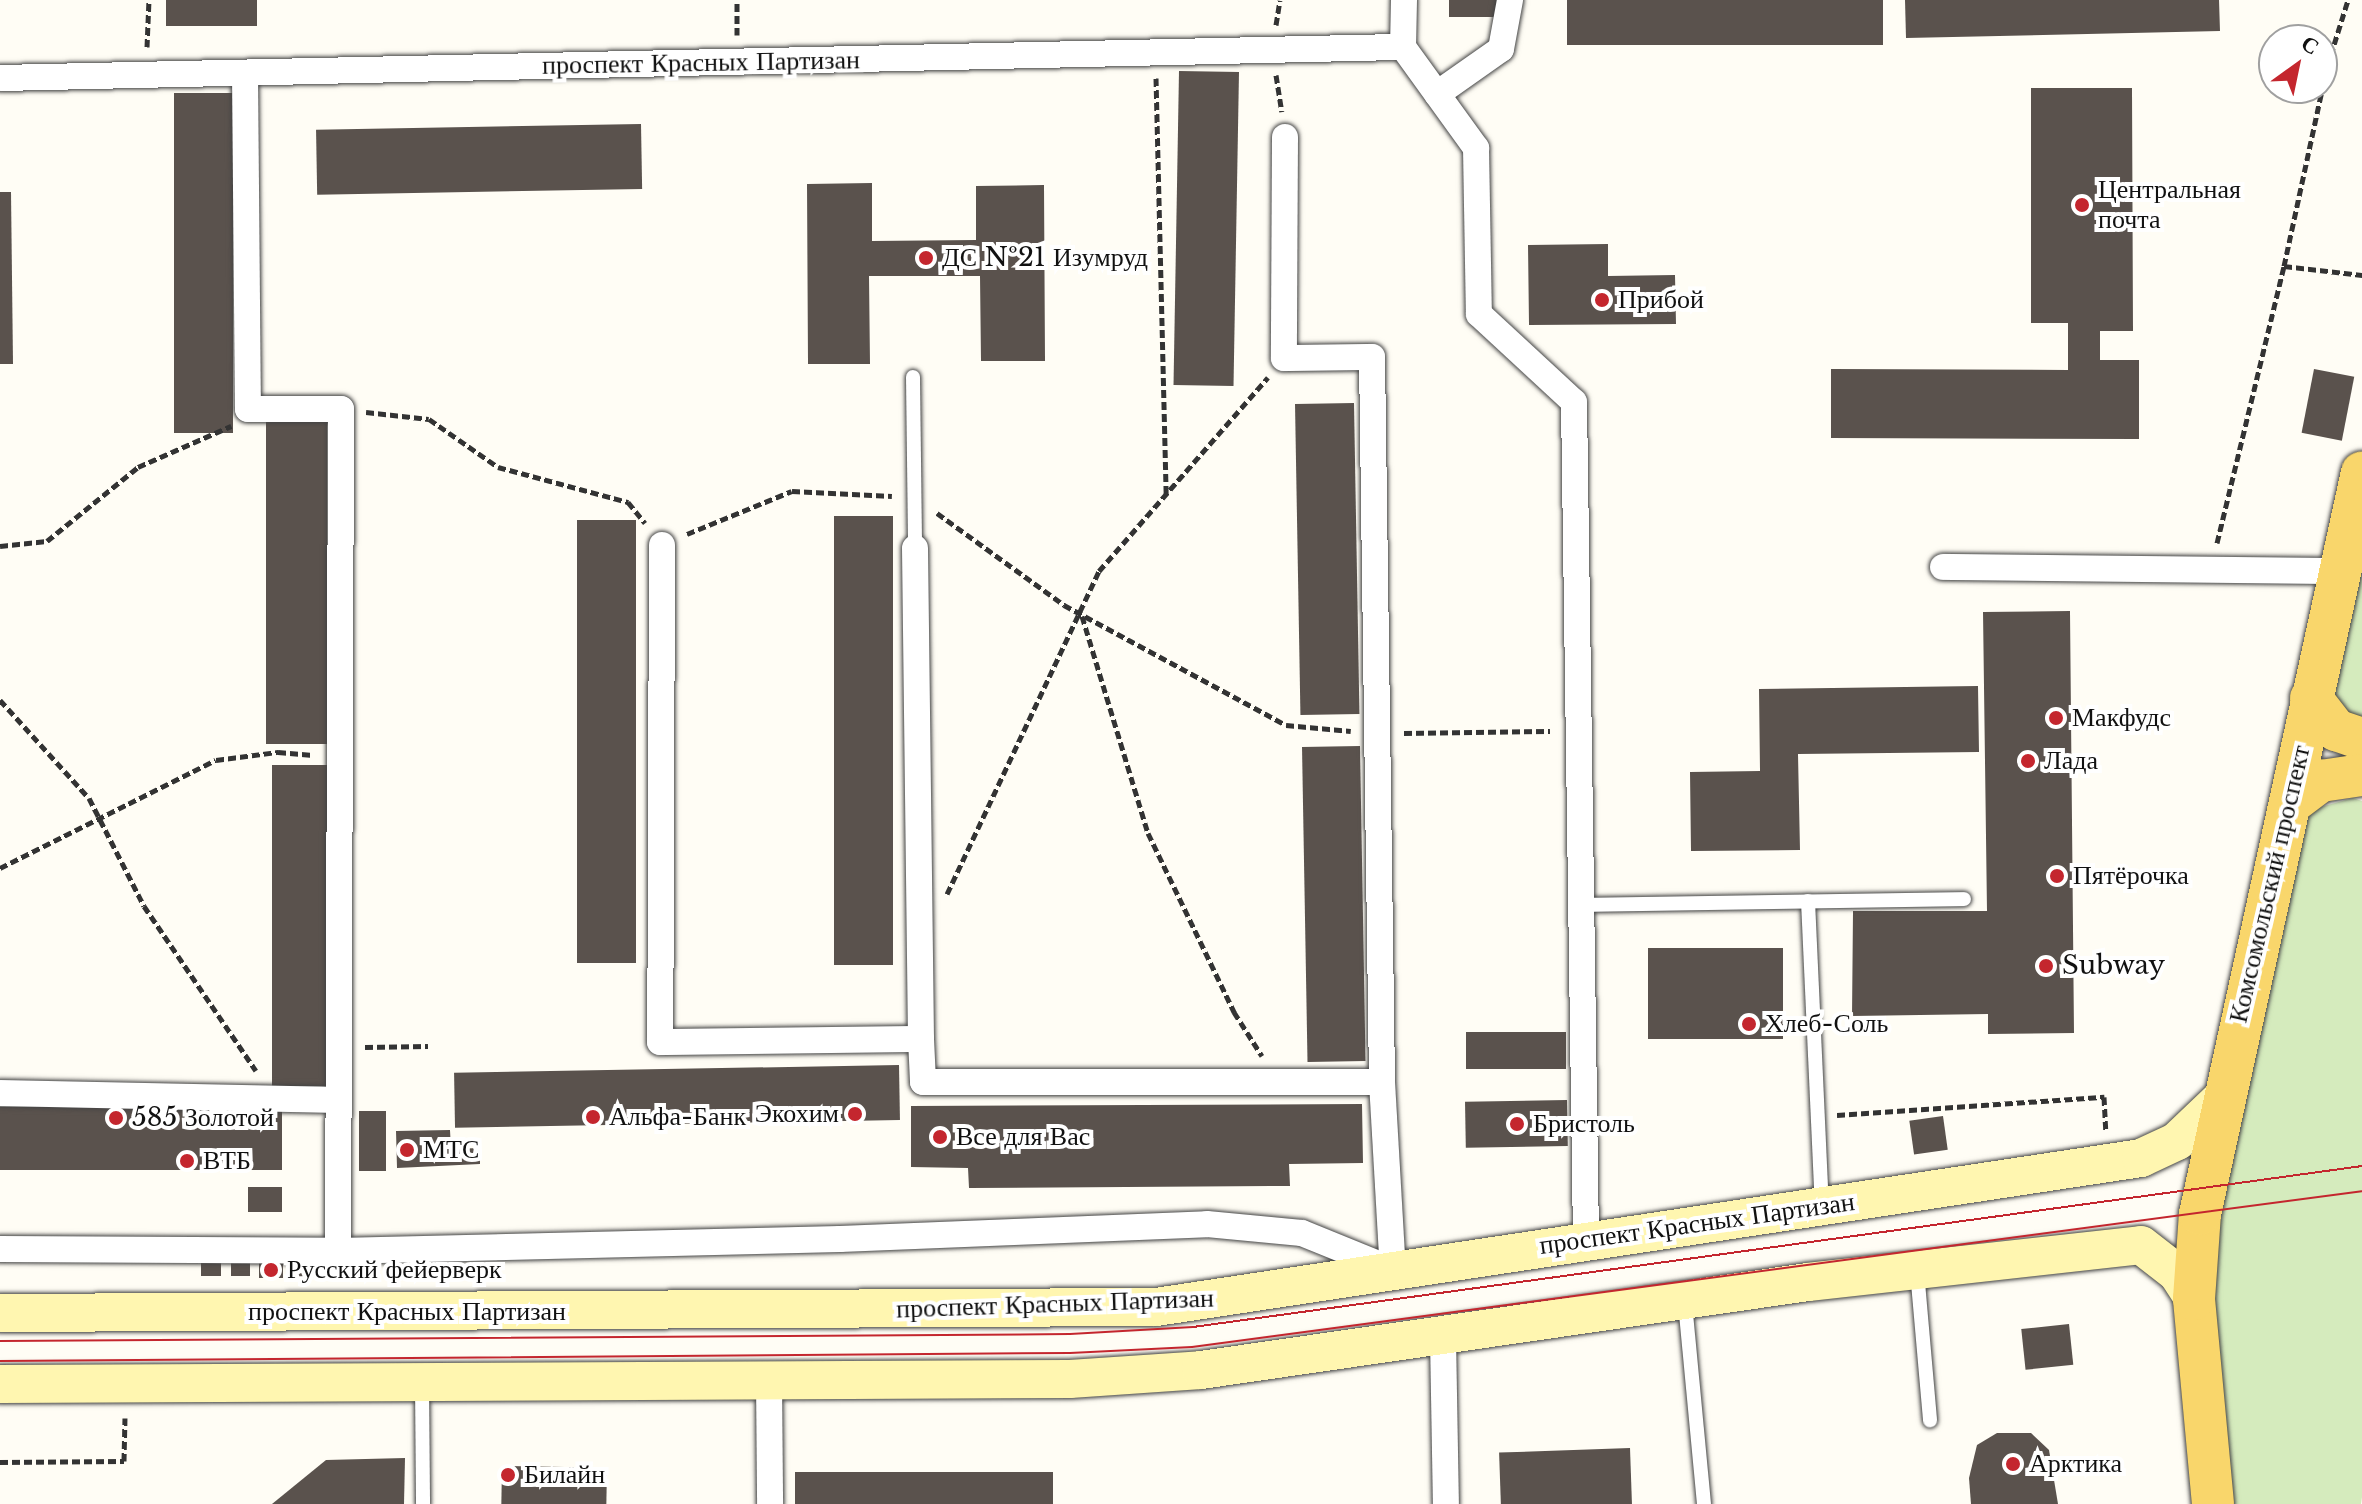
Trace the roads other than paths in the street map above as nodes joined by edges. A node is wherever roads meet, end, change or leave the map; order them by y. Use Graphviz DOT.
graph roads {
  1 [pos="1404,0"];
  2 [pos="1510,0"];
  3 [pos="1403,47"];
  4 [pos="245,73"];
  5 [pos="0,78"];
  6 [pos="1437,94"];
  7 [pos="1285,137"];
  8 [pos="913,377"];
  9 [pos="2362,472"];
  10 [pos="662,545"];
  11 [pos="915,548"];
  12 [pos="1943,567"];
  13 [pos="2340,571"];
  14 [pos="2311,698"];
  15 [pos="2362,739"];
  16 [pos="2362,775"];
  17 [pos="2290,804"];
  18 [pos="1964,899"];
  19 [pos="1808,901"];
  20 [pos="1584,905"];
  21 [pos="921,1039"];
  22 [pos="1382,1082"];
  23 [pos="0,1093"];
  24 [pos="2222,1098"];
  25 [pos="338,1100"];
  26 [pos="1822,1206"];
  27 [pos="1586,1241"];
  28 [pos="0,1249"];
  29 [pos="338,1251"];
  30 [pos="1393,1270"];
  31 [pos="1917,1271"];
  32 [pos="2194,1299"];
  33 [pos="1684,1302"];
  34 [pos="0,1313"];
  35 [pos="1443,1337"];
  36 [pos="422,1378"];
  37 [pos="769,1379"];
  38 [pos="0,1384"];
  39 [pos="1930,1420"];
  40 [pos="423,1504"];
  41 [pos="770,1504"];
  42 [pos="1446,1504"];
  43 [pos="1704,1504"];
  44 [pos="2213,1504"];
  1 -- 3 [label="street"];
  2 -- 6 [label="street"];
  3 -- 4 [label="street, проспект Красных Партизан"];
  3 -- 6 [label="street"];
  4 -- 5 [label="street, проспект Красных Партизан"];
  4 -- 25 [label="street"];
  6 -- 20 [label="street"];
  7 -- 22 [label="street"];
  8 -- 11 [label="lane"];
  9 -- 13 [label="main road, Комсомольский проспект"];
  10 -- 21 [label="street"];
  11 -- 21 [label="street"];
  12 -- 13 [label="street"];
  13 -- 14 [label="main road, Комсомольский проспект"];
  14 -- 15 [label="main road"];
  14 -- 17 [label="main road, Комсомольский проспект"];
  16 -- 17 [label="main road"];
  17 -- 24 [label="main road, Комсомольский проспект"];
  18 -- 19 [label="lane"];
  19 -- 20 [label="lane"];
  19 -- 26 [label="lane"];
  20 -- 27 [label="street"];
  21 -- 22 [label="street"];
  22 -- 30 [label="street"];
  23 -- 25 [label="street"];
  24 -- 26 [label="main road, проспект Красных Партизан"];
  24 -- 32 [label="main road, Комсомольский проспект"];
  25 -- 29 [label="street"];
  26 -- 27 [label="main road, проспект Красных Партизан"];
  27 -- 30 [label="main road, проспект Красных Партизан"];
  28 -- 29 [label="street"];
  29 -- 30 [label="street"];
  30 -- 34 [label="main road, проспект Красных Партизан"];
  31 -- 32 [label="main road"];
  31 -- 33 [label="main road"];
  31 -- 39 [label="lane"];
  32 -- 44 [label="main road, Комсомольский проспект"];
  33 -- 35 [label="main road"];
  33 -- 43 [label="lane"];
  35 -- 37 [label="main road"];
  35 -- 42 [label="street"];
  36 -- 37 [label="main road"];
  36 -- 38 [label="main road"];
  36 -- 40 [label="lane"];
  37 -- 41 [label="street"];
}
